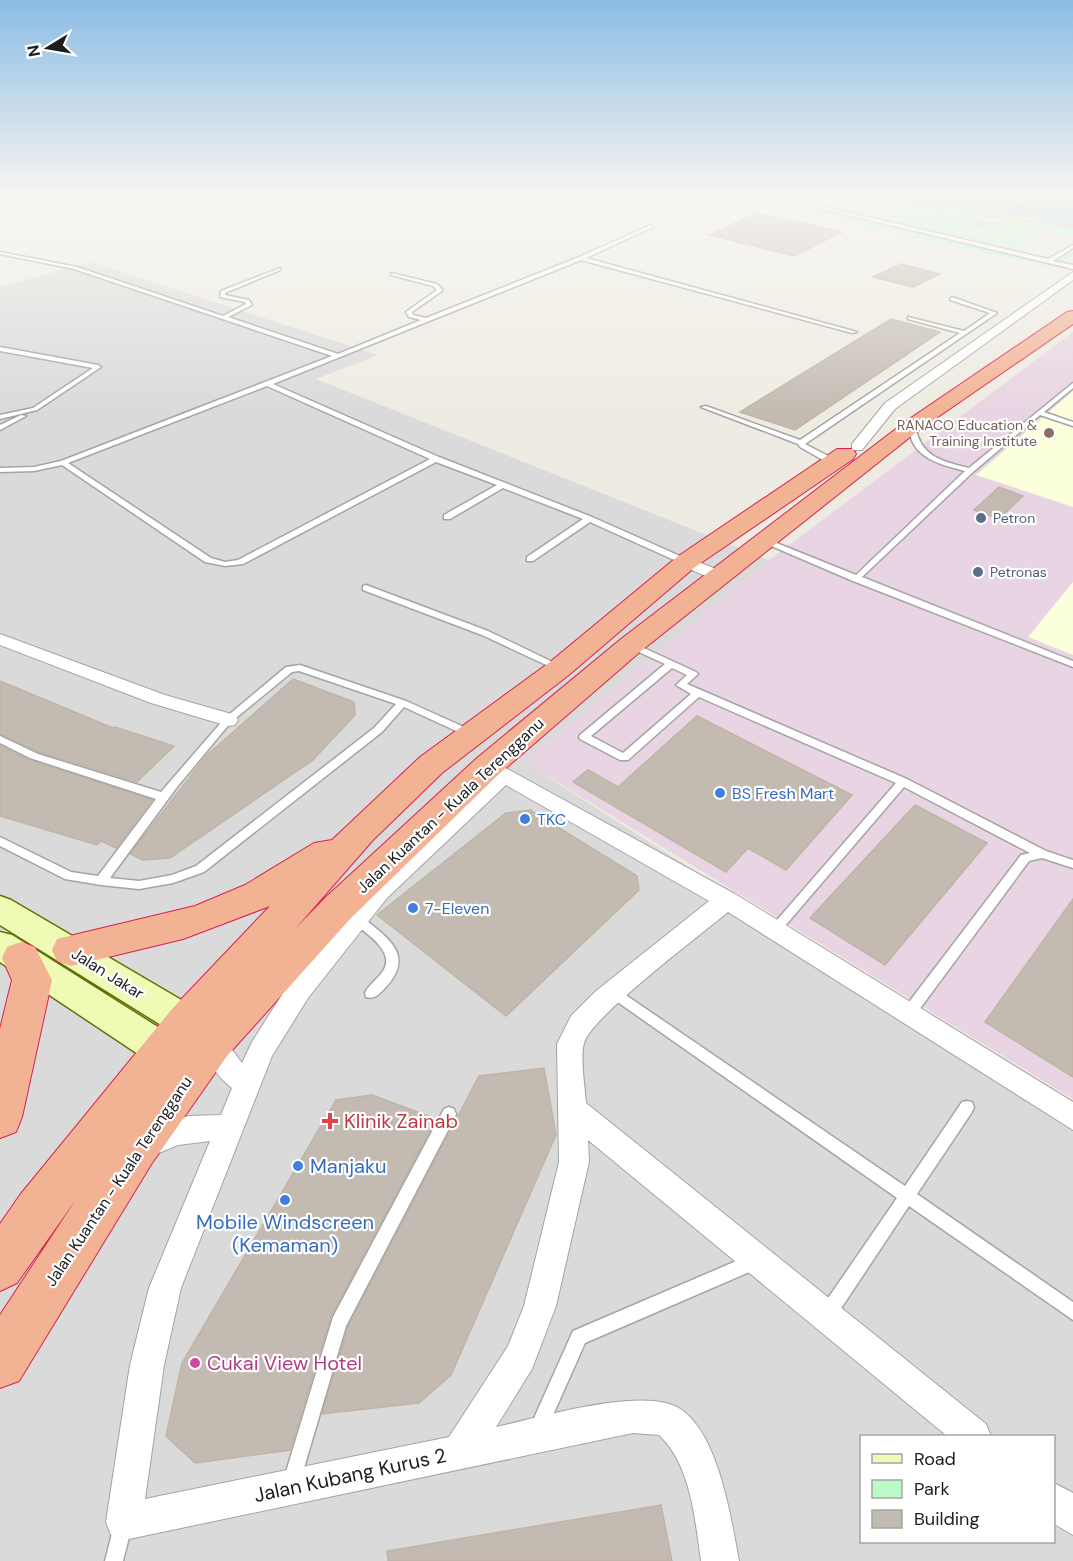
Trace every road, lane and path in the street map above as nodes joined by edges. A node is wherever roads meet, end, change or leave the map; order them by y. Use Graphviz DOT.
graph roads {
  1 [pos="74,268"];
  2 [pos="556,268"];
  3 [pos="617,268"];
  4 [pos="278,269"];
  5 [pos="393,274"];
  6 [pos="1073,275"];
  7 [pos="1073,297"];
  8 [pos="952,299"];
  9 [pos="1073,316"];
  10 [pos="224,317"];
  11 [pos="910,318"];
  12 [pos="426,320"];
  13 [pos="854,332"];
  14 [pos="965,333"];
  15 [pos="0,349"];
  16 [pos="338,356"];
  17 [pos="268,384"];
  18 [pos="1073,385"];
  19 [pos="704,407"];
  20 [pos="28,412"];
  21 [pos="1040,413"];
  22 [pos="0,417"];
  23 [pos="1072,422"];
  24 [pos="912,426"];
  25 [pos="0,428"];
  26 [pos="801,443"];
  27 [pos="857,447"];
  28 [pos="436,459"];
  29 [pos="833,462"];
  30 [pos="63,464"];
  31 [pos="0,470"];
  32 [pos="970,470"];
  33 [pos="503,485"];
  34 [pos="447,517"];
  35 [pos="589,519"];
  36 [pos="766,543"];
  37 [pos="530,559"];
  38 [pos="686,562"];
  39 [pos="720,578"];
  40 [pos="856,579"];
  41 [pos="366,588"];
  42 [pos="0,639"];
  43 [pos="631,645"];
  44 [pos="671,664"];
  45 [pos="1073,664"];
  46 [pos="560,668"];
  47 [pos="698,693"];
  48 [pos="402,703"];
  49 [pos="228,720"];
  50 [pos="471,734"];
  51 [pos="0,739"];
  52 [pos="496,770"];
  53 [pos="903,782"];
  54 [pos="163,798"];
  55 [pos="362,831"];
  56 [pos="2,844"];
  57 [pos="1042,854"];
  58 [pos="1073,864"];
  59 [pos="101,881"];
  60 [pos="727,900"];
  61 [pos="0,909"];
  62 [pos="347,913"];
  63 [pos="775,930"];
  64 [pos="71,950"];
  65 [pos="10,952"];
  66 [pos="614,992"];
  67 [pos="371,993"];
  68 [pos="908,1014"];
  69 [pos="189,1046"];
  70 [pos="249,1084"];
  71 [pos="968,1107"];
  72 [pos="574,1111"];
  73 [pos="449,1114"];
  74 [pos="0,1117"];
  75 [pos="1073,1117"];
  76 [pos="229,1129"];
  77 [pos="136,1148"];
  78 [pos="906,1195"];
  79 [pos="757,1260"];
  80 [pos="0,1266"];
  81 [pos="1073,1312"];
  82 [pos="826,1316"];
  83 [pos="0,1362"];
  84 [pos="972,1435"];
  85 [pos="535,1436"];
  86 [pos="460,1452"];
  87 [pos="290,1489"];
  88 [pos="1055,1503"];
  89 [pos="1073,1517"];
  90 [pos="124,1522"];
  91 [pos="114,1561"];
  92 [pos="720,1561"];
  1 -- 10 [label="lane"];
  2 -- 12 [label="lane"];
  3 -- 13 [label="lane"];
  4 -- 10 [label="lane"];
  5 -- 12 [label="lane"];
  6 -- 27 [label="street"];
  7 -- 27 [label="highway, Jalan Kuantan - Kuala Terengganu"];
  8 -- 14 [label="lane"];
  9 -- 24 [label="highway, Jalan Kuantan - Kuala Terengganu"];
  10 -- 16 [label="lane"];
  11 -- 14 [label="lane"];
  12 -- 16 [label="lane"];
  14 -- 26 [label="lane"];
  15 -- 20 [label="lane"];
  16 -- 17 [label="lane"];
  17 -- 28 [label="lane"];
  17 -- 30 [label="lane"];
  18 -- 21 [label="lane"];
  19 -- 26 [label="lane"];
  20 -- 22 [label="lane"];
  20 -- 25 [label="lane"];
  21 -- 23 [label="lane"];
  21 -- 32 [label="lane"];
  24 -- 32 [label="lane"];
  24 -- 36 [label="highway, Jalan Kuantan - Kuala Terengganu"];
  26 -- 29 [label="lane"];
  27 -- 29 [label="highway, Jalan Kuantan - Kuala Terengganu"];
  28 -- 30 [label="lane"];
  28 -- 33 [label="lane"];
  29 -- 38 [label="highway, Jalan Kuantan - Kuala Terengganu"];
  30 -- 31 [label="lane"];
  32 -- 40 [label="lane"];
  33 -- 34 [label="lane"];
  33 -- 35 [label="lane"];
  35 -- 37 [label="lane"];
  35 -- 38 [label="lane"];
  36 -- 39 [label="highway, Jalan Kuantan - Kuala Terengganu"];
  36 -- 40 [label="lane"];
  38 -- 39 [label="street"];
  38 -- 46 [label="highway, Jalan Kuantan - Kuala Terengganu"];
  39 -- 43 [label="highway, Jalan Kuantan - Kuala Terengganu"];
  40 -- 45 [label="lane"];
  41 -- 46 [label="lane"];
  42 -- 49 [label="street"];
  43 -- 44 [label="lane"];
  43 -- 52 [label="highway, Jalan Kuantan - Kuala Terengganu"];
  44 -- 47 [label="lane"];
  44 -- 47 [label="lane"];
  46 -- 50 [label="highway, Jalan Kuantan - Kuala Terengganu"];
  47 -- 53 [label="lane"];
  48 -- 49 [label="lane"];
  48 -- 50 [label="lane"];
  48 -- 59 [label="lane"];
  49 -- 54 [label="lane"];
  50 -- 55 [label="highway, Jalan Kuantan - Kuala Terengganu"];
  51 -- 54 [label="lane"];
  52 -- 60 [label="street"];
  52 -- 62 [label="highway, Jalan Kuantan - Kuala Terengganu"];
  53 -- 57 [label="lane"];
  53 -- 63 [label="lane"];
  54 -- 59 [label="lane"];
  55 -- 64 [label="highway"];
  55 -- 69 [label="highway, Jalan Kuantan - Kuala Terengganu"];
  56 -- 59 [label="lane"];
  57 -- 58 [label="lane"];
  57 -- 68 [label="lane"];
  60 -- 63 [label="street"];
  60 -- 66 [label="street, Jalan Kubang Kurus 2"];
  61 -- 64 [label="main road, Jalan Jakar"];
  62 -- 67 [label="lane"];
  62 -- 69 [label="highway, Jalan Kuantan - Kuala Terengganu"];
  62 -- 70 [label="street"];
  63 -- 68 [label="street"];
  64 -- 69 [label="main road, Jalan Jakar"];
  65 -- 69 [label="main road, Jalan Jakar"];
  65 -- 74 [label="highway"];
  66 -- 72 [label="street, Jalan Kubang Kurus 2"];
  66 -- 78 [label="lane"];
  68 -- 75 [label="street"];
  69 -- 70 [label="street"];
  69 -- 77 [label="highway, Jalan Kuantan - Kuala Terengganu"];
  69 -- 80 [label="highway, Jalan Kuantan - Kuala Terengganu"];
  70 -- 76 [label="street"];
  71 -- 78 [label="lane"];
  72 -- 79 [label="street"];
  72 -- 86 [label="street, Jalan Kubang Kurus 2"];
  73 -- 87 [label="lane"];
  76 -- 77 [label="street"];
  76 -- 90 [label="street"];
  77 -- 83 [label="highway, Jalan Kuantan - Kuala Terengganu"];
  78 -- 81 [label="lane"];
  78 -- 82 [label="lane"];
  79 -- 82 [label="street"];
  79 -- 85 [label="lane"];
  82 -- 84 [label="street"];
  85 -- 86 [label="street"];
  85 -- 92 [label="street"];
  86 -- 87 [label="street, Jalan Kubang Kurus 2"];
  87 -- 90 [label="street, Jalan Kubang Kurus 2"];
  88 -- 89 [label="street"];
  90 -- 91 [label="lane"];
}
